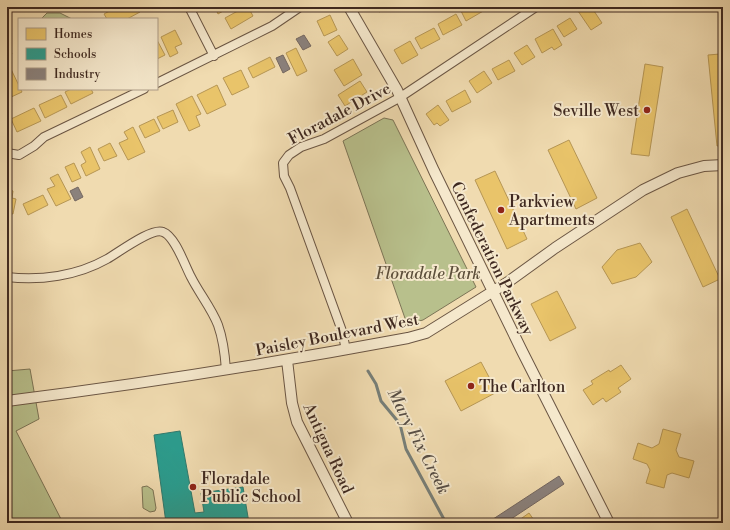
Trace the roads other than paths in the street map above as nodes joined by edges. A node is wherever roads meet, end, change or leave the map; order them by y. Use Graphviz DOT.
graph roads {
  1 [pos="189,7"];
  2 [pos="300,7"];
  3 [pos="349,7"];
  4 [pos="536,7"];
  5 [pos="214,56"];
  6 [pos="158,83"];
  7 [pos="142,90"];
  8 [pos="399,98"];
  9 [pos="8,153"];
  10 [pos="723,165"];
  11 [pos="7,277"];
  12 [pos="493,291"];
  13 [pos="346,350"];
  14 [pos="287,360"];
  15 [pos="226,370"];
  16 [pos="7,401"];
  17 [pos="348,523"];
  18 [pos="609,523"];
  1 -- 5 [label="street"];
  2 -- 5 [label="street"];
  3 -- 8 [label="street, Confederation Parkway"];
  4 -- 8 [label="street, Floradale Drive"];
  5 -- 6 [label="street"];
  7 -- 9 [label="street"];
  8 -- 12 [label="street, Confederation Parkway"];
  8 -- 13 [label="street, Floradale Drive"];
  10 -- 12 [label="street, Paisley Boulevard West"];
  11 -- 15 [label="street"];
  12 -- 13 [label="street, Paisley Boulevard West"];
  12 -- 18 [label="street, Confederation Parkway"];
  13 -- 14 [label="street, Paisley Boulevard West"];
  14 -- 15 [label="street, Paisley Boulevard West"];
  14 -- 17 [label="street, Antigua Road"];
  15 -- 16 [label="street, Paisley Boulevard West"];
}
